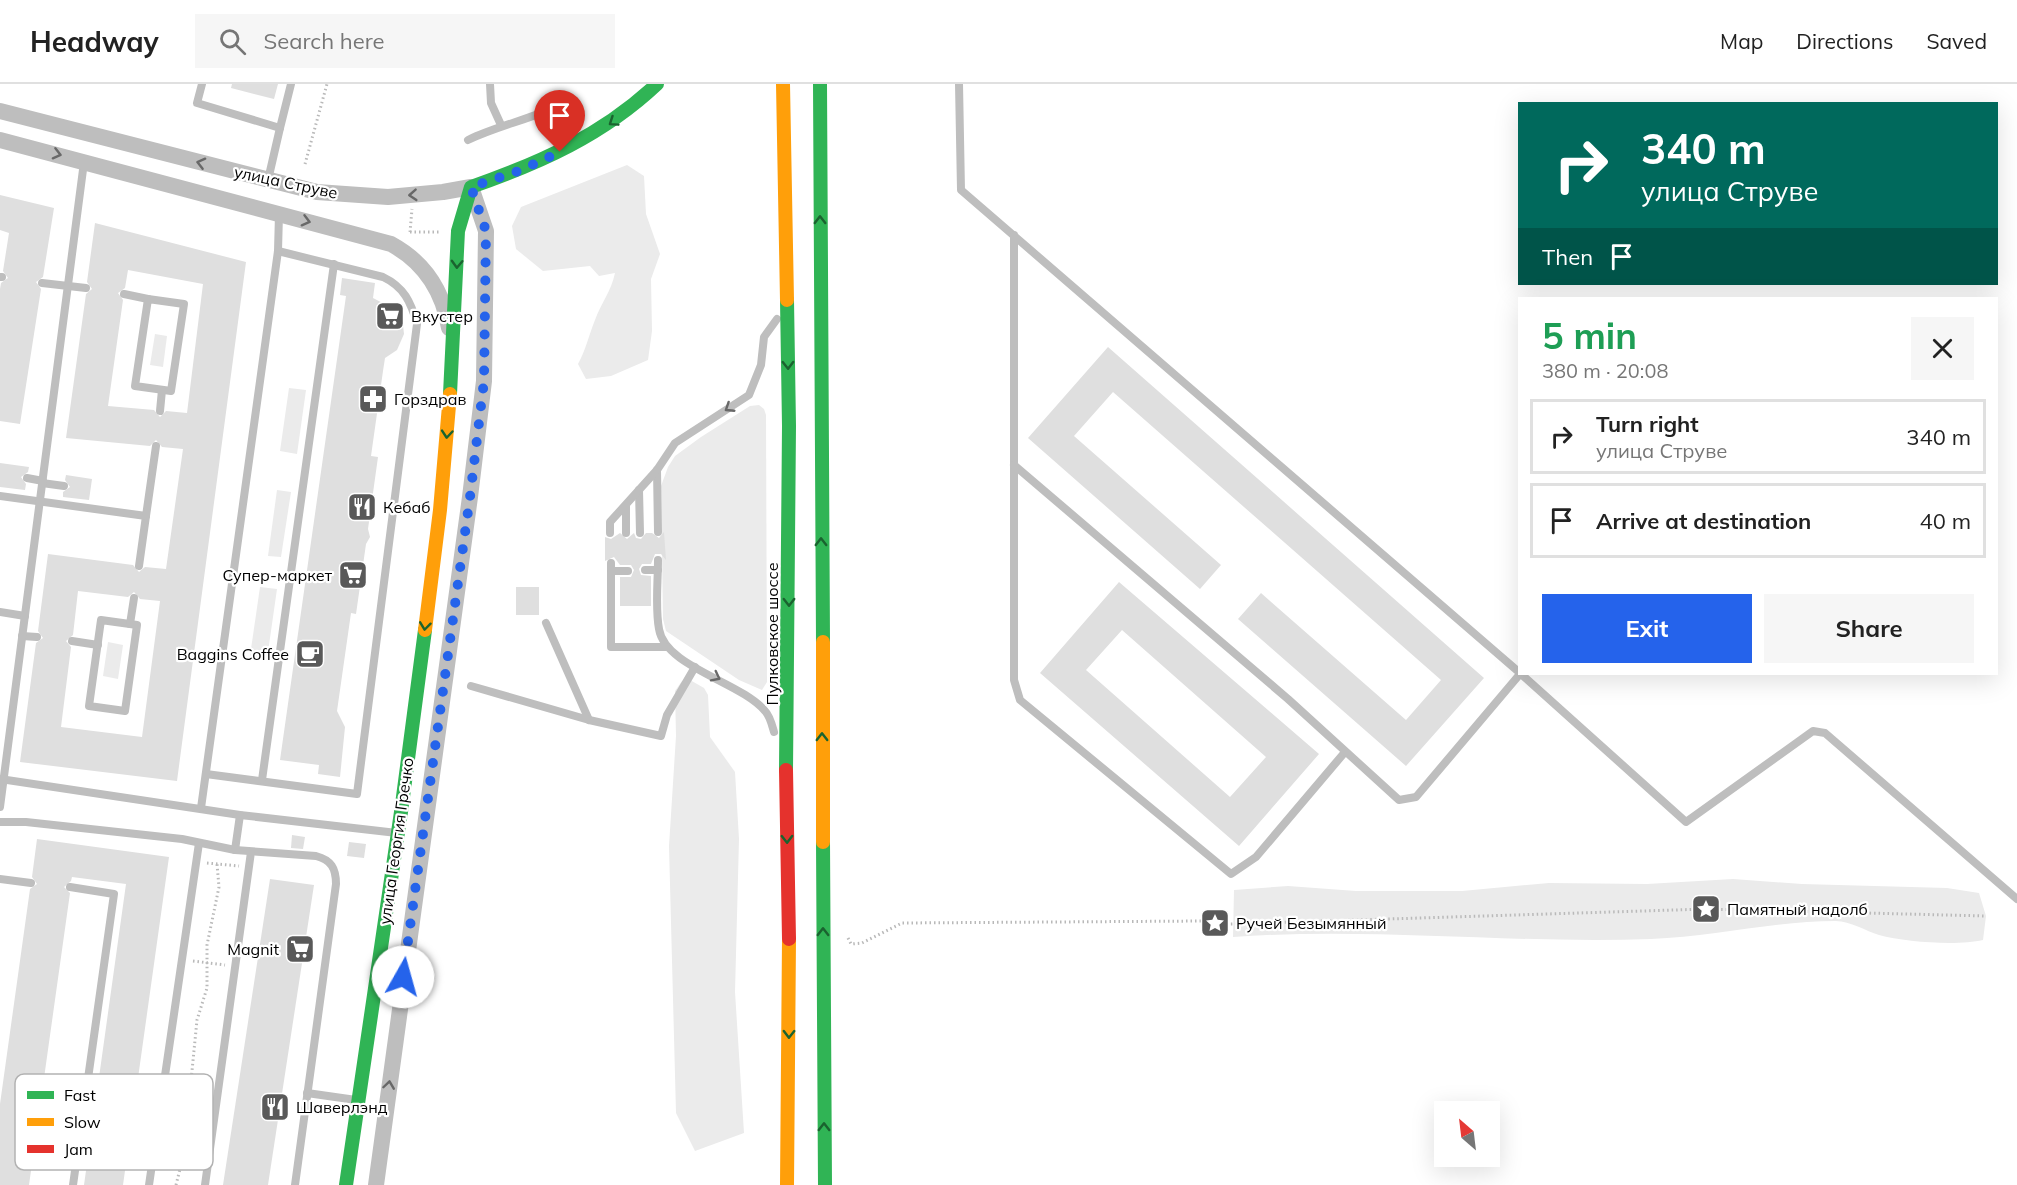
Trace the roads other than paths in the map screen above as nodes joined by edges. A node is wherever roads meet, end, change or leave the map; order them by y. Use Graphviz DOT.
graph roads {
  1 [pos="202,84"];
  2 [pos="291,84"];
  3 [pos="490,84"];
  4 [pos="783,84"];
  5 [pos="820,84"];
  6 [pos="960,84"];
  7 [pos="652,86"];
  8 [pos="551,109"];
  9 [pos="0,111"];
  10 [pos="501,125"];
  11 [pos="280,128"];
  12 [pos="0,140"];
  13 [pos="468,140"];
  14 [pos="84,161"];
  15 [pos="268,180"];
  16 [pos="471,187"];
  17 [pos="279,214"];
  18 [pos="1014,235"];
  19 [pos="278,251"];
  20 [pos="334,264"];
  21 [pos="42,283"];
  22 [pos="68,286"];
  23 [pos="86,288"];
  24 [pos="124,294"];
  25 [pos="148,299"];
  26 [pos="786,307"];
  27 [pos="454,355"];
  28 [pos="162,390"];
  29 [pos="160,411"];
  30 [pos="156,446"];
  31 [pos="1014,465"];
  32 [pos="657,470"];
  33 [pos="27,478"];
  34 [pos="42,482"];
  35 [pos="64,486"];
  36 [pos="639,490"];
  37 [pos="0,496"];
  38 [pos="40,501"];
  39 [pos="626,506"];
  40 [pos="146,516"];
  41 [pos="658,532"];
  42 [pos="610,533"];
  43 [pos="626,533"];
  44 [pos="640,533"];
  45 [pos="658,560"];
  46 [pos="139,566"];
  47 [pos="627,568"];
  48 [pos="645,570"];
  49 [pos="658,570"];
  50 [pos="134,598"];
  51 [pos="0,612"];
  52 [pos="25,616"];
  53 [pos="546,623"];
  54 [pos="130,624"];
  55 [pos="22,636"];
  56 [pos="37,637"];
  57 [pos="72,642"];
  58 [pos="98,645"];
  59 [pos="666,647"];
  60 [pos="695,667"];
  61 [pos="1518,671"];
  62 [pos="1518,675"];
  63 [pos="1522,675"];
  64 [pos="471,686"];
  65 [pos="589,720"];
  66 [pos="774,740"];
  67 [pos="1345,752"];
  68 [pos="777,768"];
  69 [pos="206,774"];
  70 [pos="2,779"];
  71 [pos="262,780"];
  72 [pos="786,800"];
  73 [pos="0,807"];
  74 [pos="201,808"];
  75 [pos="240,815"];
  76 [pos="0,822"];
  77 [pos="398,833"];
  78 [pos="199,843"];
  79 [pos="235,850"];
  80 [pos="251,852"];
  81 [pos="0,879"];
  82 [pos="31,883"];
  83 [pos="70,887"];
  84 [pos="2017,899"];
  85 [pos="89,1074"];
  86 [pos="165,1074"];
  87 [pos="307,1093"];
  88 [pos="357,1100"];
  89 [pos="213,1126"];
  90 [pos="75,1170"];
  91 [pos="151,1170"];
  92 [pos="207,1170"];
  93 [pos="73,1185"];
  94 [pos="149,1185"];
  95 [pos="205,1185"];
  96 [pos="295,1185"];
  97 [pos="346,1185"];
  98 [pos="376,1185"];
  99 [pos="787,1185"];
  100 [pos="825,1185"];
  1 -- 11 [label="lane"];
  2 -- 11 [label="lane"];
  3 -- 10 [label="lane"];
  4 -- 26 [label="main road, Пулковское шоссе"];
  100 -- 5 [label="main road, one-way"];
  6 -- 18 [label="lane"];
  7 -- 16 [label="main road, улица Струве, one-way"];
  8 -- 10 [label="lane"];
  15 -- 9 [label="street, улица Струве, one-way"];
  10 -- 13 [label="lane"];
  11 -- 15 [label="lane"];
  12 -- 14 [label="street, улица Струве, one-way"];
  14 -- 17 [label="street, улица Струве"];
  14 -- 22 [label="lane"];
  16 -- 15 [label="street, улица Струве, one-way"];
  16 -- 27 [label="main road, one-way"];
  98 -- 16 [label="street, улица Георгия Гречко, one-way"];
  17 -- 19 [label="lane"];
  17 -- 27 [label="street, улица Струве, one-way"];
  18 -- 31 [label="lane"];
  18 -- 61 [label="lane"];
  19 -- 20 [label="lane"];
  19 -- 69 [label="lane"];
  20 -- 71 [label="lane"];
  20 -- 71 [label="lane"];
  21 -- 22 [label="lane"];
  22 -- 23 [label="lane"];
  22 -- 34 [label="lane"];
  24 -- 25 [label="lane"];
  25 -- 28 [label="lane"];
  25 -- 28 [label="lane"];
  26 -- 32 [label="lane, one-way"];
  26 -- 72 [label="main road, Пулковское шоссе, one-way"];
  27 -- 77 [label="main road, улица Георгия Гречко, one-way"];
  28 -- 29 [label="lane"];
  30 -- 40 [label="lane"];
  31 -- 67 [label="lane"];
  31 -- 67 [label="lane"];
  32 -- 36 [label="lane"];
  32 -- 41 [label="lane"];
  33 -- 34 [label="lane"];
  34 -- 35 [label="lane"];
  34 -- 38 [label="lane"];
  36 -- 39 [label="lane"];
  36 -- 44 [label="lane"];
  37 -- 38 [label="lane"];
  38 -- 40 [label="lane"];
  38 -- 52 [label="lane"];
  39 -- 42 [label="lane"];
  39 -- 43 [label="lane"];
  40 -- 46 [label="lane"];
  45 -- 49 [label="lane"];
  47 -- 59 [label="lane"];
  48 -- 49 [label="lane"];
  49 -- 59 [label="lane"];
  50 -- 54 [label="lane"];
  51 -- 52 [label="lane"];
  52 -- 55 [label="lane"];
  53 -- 65 [label="lane"];
  54 -- 58 [label="lane"];
  54 -- 58 [label="lane"];
  55 -- 56 [label="lane"];
  55 -- 70 [label="lane"];
  57 -- 58 [label="lane"];
  59 -- 60 [label="lane"];
  60 -- 65 [label="lane"];
  60 -- 66 [label="lane, one-way"];
  62 -- 67 [label="lane"];
  63 -- 84 [label="lane"];
  64 -- 65 [label="lane"];
  68 -- 72 [label="lane"];
  69 -- 71 [label="lane"];
  69 -- 74 [label="lane"];
  70 -- 73 [label="lane"];
  70 -- 74 [label="lane"];
  72 -- 99 [label="main road, Пулковское шоссе, one-way"];
  74 -- 75 [label="lane"];
  75 -- 77 [label="lane"];
  75 -- 79 [label="lane"];
  76 -- 78 [label="lane"];
  77 -- 88 [label="main road, улица Георгия Гречко"];
  78 -- 79 [label="lane"];
  78 -- 86 [label="lane"];
  79 -- 80 [label="lane"];
  80 -- 87 [label="lane"];
  80 -- 89 [label="lane"];
  81 -- 82 [label="lane"];
  83 -- 85 [label="lane"];
  87 -- 88 [label="lane"];
  87 -- 96 [label="lane"];
  88 -- 97 [label="main road, улица Георгия Гречко"];
  90 -- 93 [label="lane"];
  91 -- 94 [label="lane"];
  92 -- 95 [label="lane"];
}
